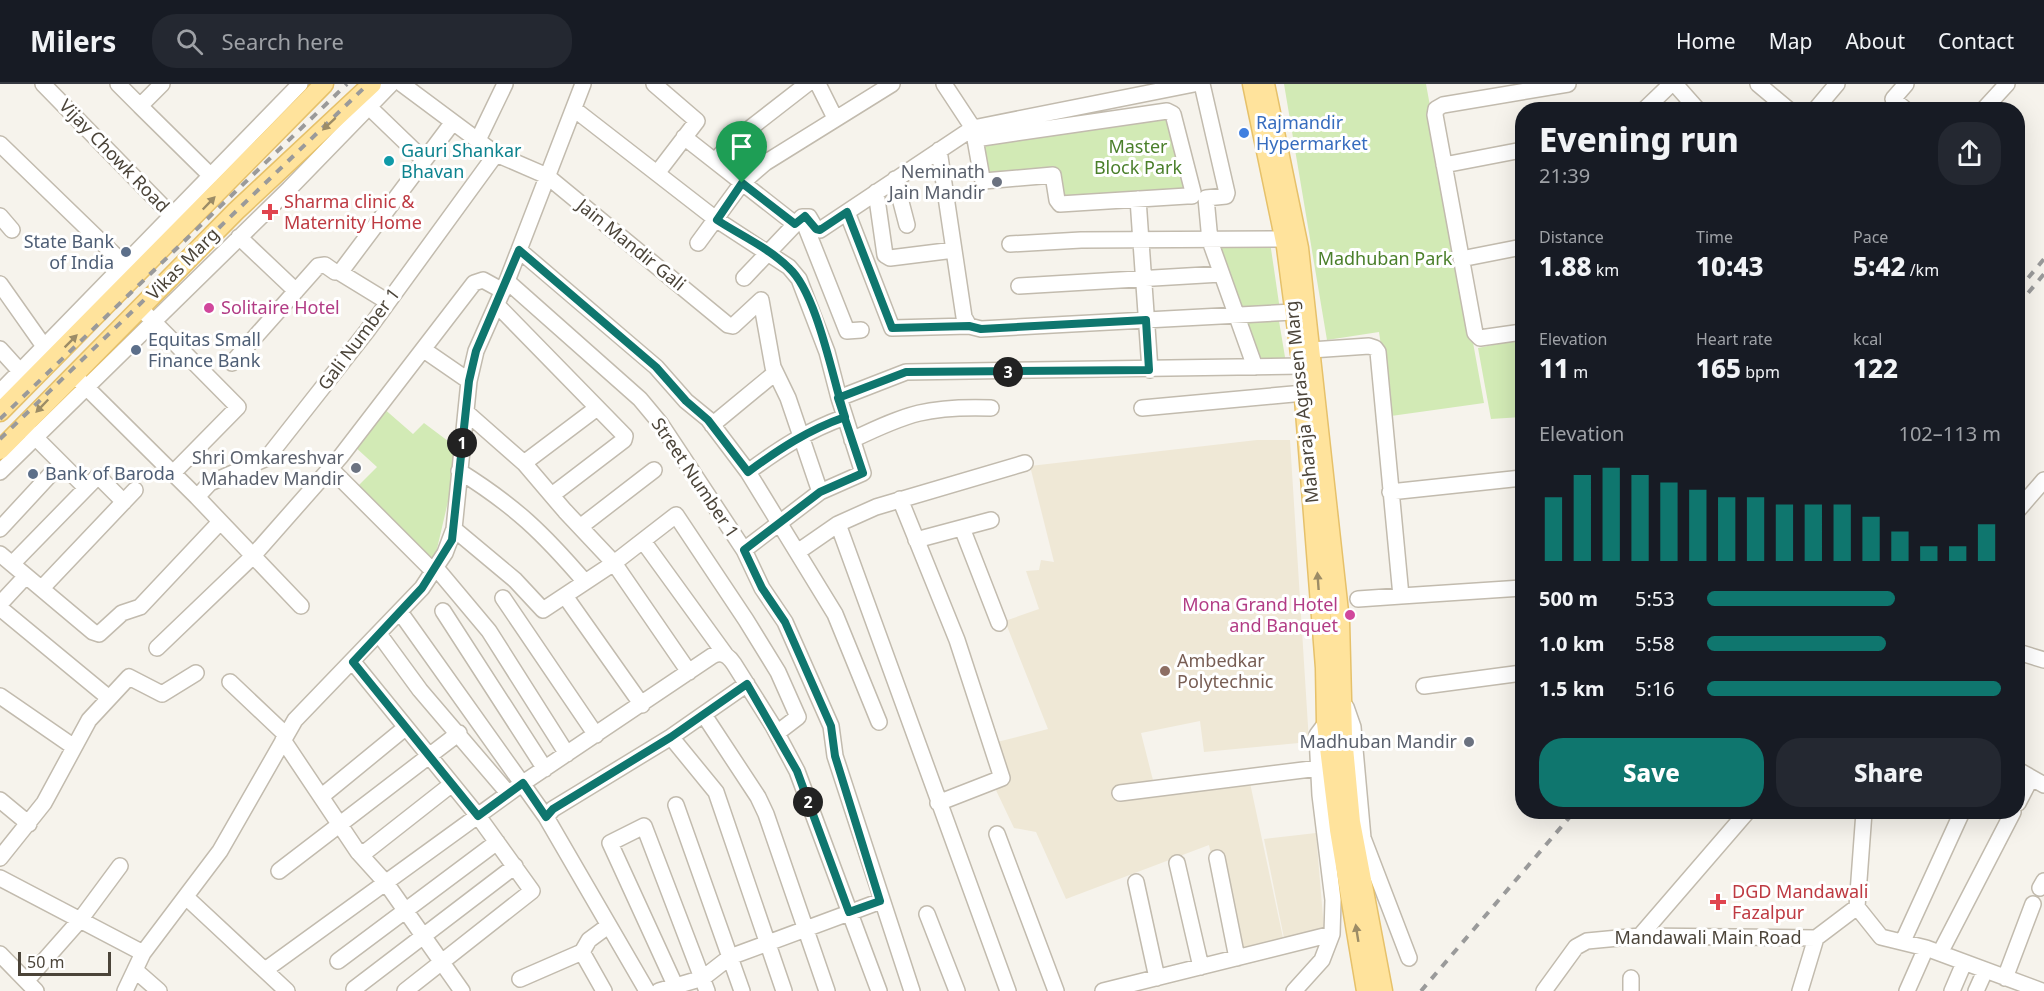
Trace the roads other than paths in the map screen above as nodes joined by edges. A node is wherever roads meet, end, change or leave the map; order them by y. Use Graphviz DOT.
graph roads {
  1 [pos="118,84"];
  2 [pos="162,84"];
  3 [pos="300,84"];
  4 [pos="324,84"];
  5 [pos="372,84"];
  6 [pos="391,84"];
  7 [pos="402,84"];
  8 [pos="504,84"];
  9 [pos="583,84"];
  10 [pos="654,84"];
  11 [pos="807,84"];
  12 [pos="818,84"];
  13 [pos="892,84"];
  14 [pos="944,84"];
  15 [pos="1194,84"];
  16 [pos="1203,84"];
  17 [pos="1252,84"];
  18 [pos="1265,84"];
  19 [pos="1568,84"];
  20 [pos="1671,84"];
  21 [pos="1675,84"];
  22 [pos="1758,84"];
  23 [pos="1837,84"];
  24 [pos="1906,84"];
  25 [pos="2007,84"];
  26 [pos="50,86"];
  27 [pos="1652,102"];
  28 [pos="1691,102"];
  29 [pos="1779,102"];
  30 [pos="1822,102"];
  31 [pos="1890,102"];
  32 [pos="1990,102"];
  33 [pos="140,106"];
  34 [pos="369,107"];
  35 [pos="574,109"];
  36 [pos="836,118"];
  37 [pos="453,122"];
  38 [pos="974,133"];
  39 [pos="684,137"];
  40 [pos="478,140"];
  41 [pos="0,144"];
  42 [pos="939,150"];
  43 [pos="1515,151"];
  44 [pos="496,154"];
  45 [pos="424,160"];
  46 [pos="714,161"];
  47 [pos="1444,165"];
  48 [pos="658,172"];
  49 [pos="211,176"];
  50 [pos="548,176"];
  51 [pos="895,179"];
  52 [pos="742,183"];
  53 [pos="876,192"];
  54 [pos="1138,199"];
  55 [pos="847,212"];
  56 [pos="0,216"];
  57 [pos="717,220"];
  58 [pos="798,221"];
  59 [pos="178,222"];
  60 [pos="907,225"];
  61 [pos="12,230"];
  62 [pos="239,237"];
  63 [pos="1284,239"];
  64 [pos="1140,241"];
  65 [pos="1210,241"];
  66 [pos="698,243"];
  67 [pos="1010,244"];
  68 [pos="1515,248"];
  69 [pos="519,250"];
  70 [pos="954,250"];
  71 [pos="767,252"];
  72 [pos="1461,259"];
  73 [pos="124,264"];
  74 [pos="339,272"];
  75 [pos="1221,274"];
  76 [pos="744,278"];
  77 [pos="1143,280"];
  78 [pos="0,284"];
  79 [pos="1019,286"];
  80 [pos="296,291"];
  81 [pos="503,292"];
  82 [pos="1298,292"];
  83 [pos="388,302"];
  84 [pos="1293,312"];
  85 [pos="146,314"];
  86 [pos="1236,315"];
  87 [pos="1146,320"];
  88 [pos="966,322"];
  89 [pos="861,330"];
  90 [pos="1515,333"];
  91 [pos="0,350"];
  92 [pos="424,350"];
  93 [pos="48,352"];
  94 [pos="1306,358"];
  95 [pos="232,363"];
  96 [pos="1255,367"];
  97 [pos="20,370"];
  98 [pos="1149,370"];
  99 [pos="776,373"];
  100 [pos="79,381"];
  101 [pos="469,381"];
  102 [pos="0,392"];
  103 [pos="1304,393"];
  104 [pos="838,398"];
  105 [pos="597,408"];
  106 [pos="991,408"];
  107 [pos="1143,408"];
  108 [pos="0,412"];
  109 [pos="466,412"];
  110 [pos="845,417"];
  111 [pos="24,425"];
  112 [pos="712,425"];
  113 [pos="801,436"];
  114 [pos="37,438"];
  115 [pos="852,440"];
  116 [pos="0,450"];
  117 [pos="524,462"];
  118 [pos="61,463"];
  119 [pos="1024,463"];
  120 [pos="330,468"];
  121 [pos="654,470"];
  122 [pos="459,471"];
  123 [pos="0,472"];
  124 [pos="748,472"];
  125 [pos="173,473"];
  126 [pos="1515,479"];
  127 [pos="2044,480"];
  128 [pos="86,488"];
  129 [pos="135,490"];
  130 [pos="820,492"];
  131 [pos="1390,492"];
  132 [pos="552,495"];
  133 [pos="197,497"];
  134 [pos="900,499"];
  135 [pos="124,502"];
  136 [pos="2025,502"];
  137 [pos="991,520"];
  138 [pos="220,522"];
  139 [pos="779,522"];
  140 [pos="838,524"];
  141 [pos="580,527"];
  142 [pos="962,528"];
  143 [pos="0,529"];
  144 [pos="454,529"];
  145 [pos="916,540"];
  146 [pos="643,541"];
  147 [pos="744,550"];
  148 [pos="799,551"];
  149 [pos="0,554"];
  150 [pos="252,557"];
  151 [pos="614,563"];
  152 [pos="12,564"];
  153 [pos="435,570"];
  154 [pos="26,576"];
  155 [pos="585,582"];
  156 [pos="42,588"];
  157 [pos="1515,588"];
  158 [pos="565,596"];
  159 [pos="1401,596"];
  160 [pos="503,598"];
  161 [pos="1358,599"];
  162 [pos="0,606"];
  163 [pos="301,606"];
  164 [pos="443,611"];
  165 [pos="400,612"];
  166 [pos="999,623"];
  167 [pos="379,634"];
  168 [pos="158,648"];
  169 [pos="725,654"];
  170 [pos="2025,654"];
  171 [pos="2044,660"];
  172 [pos="353,662"];
  173 [pos="1333,668"];
  174 [pos="689,672"];
  175 [pos="196,673"];
  176 [pos="1515,674"];
  177 [pos="230,682"];
  178 [pos="747,684"];
  179 [pos="1424,686"];
  180 [pos="1342,695"];
  181 [pos="0,696"];
  182 [pos="109,698"];
  183 [pos="642,705"];
  184 [pos="704,715"];
  185 [pos="879,722"];
  186 [pos="1326,723"];
  187 [pos="405,728"];
  188 [pos="459,733"];
  189 [pos="777,733"];
  190 [pos="596,735"];
  191 [pos="671,737"];
  192 [pos="284,738"];
  193 [pos="74,747"];
  194 [pos="567,754"];
  195 [pos="430,757"];
  196 [pos="1319,768"];
  197 [pos="545,769"];
  198 [pos="523,783"];
  199 [pos="452,784"];
  200 [pos="508,793"];
  201 [pos="1120,793"];
  202 [pos="322,796"];
  203 [pos="0,800"];
  204 [pos="938,803"];
  205 [pos="676,805"];
  206 [pos="478,816"];
  207 [pos="546,817"];
  208 [pos="1741,819"];
  209 [pos="1863,819"];
  210 [pos="1959,819"];
  211 [pos="2009,819"];
  212 [pos="29,824"];
  213 [pos="340,824"];
  214 [pos="997,834"];
  215 [pos="497,842"];
  216 [pos="358,852"];
  217 [pos="0,858"];
  218 [pos="1216,858"];
  219 [pos="1178,863"];
  220 [pos="120,866"];
  221 [pos="515,866"];
  222 [pos="279,871"];
  223 [pos="0,878"];
  224 [pos="1136,882"];
  225 [pos="386,883"];
  226 [pos="186,897"];
  227 [pos="880,901"];
  228 [pos="2033,904"];
  229 [pos="1857,907"];
  230 [pos="405,910"];
  231 [pos="849,912"];
  232 [pos="927,914"];
  233 [pos="80,920"];
  234 [pos="608,926"];
  235 [pos="806,929"];
  236 [pos="1332,934"];
  237 [pos="423,936"];
  238 [pos="1640,936"];
  239 [pos="1816,938"];
  240 [pos="1903,941"];
  241 [pos="770,943"];
  242 [pos="1933,951"];
  243 [pos="582,952"];
  244 [pos="143,953"];
  245 [pos="0,954"];
  246 [pos="730,957"];
  247 [pos="1237,958"];
  248 [pos="1409,958"];
  249 [pos="338,961"];
  250 [pos="443,962"];
  251 [pos="1964,963"];
  252 [pos="1201,967"];
  253 [pos="135,970"];
  254 [pos="265,970"];
  255 [pos="1985,970"];
  256 [pos="2005,978"];
  257 [pos="520,979"];
  258 [pos="1156,982"];
  259 [pos="705,985"];
  260 [pos="31,986"];
  261 [pos="354,988"];
  262 [pos="667,989"];
  263 [pos="125,991"];
  264 [pos="159,991"];
  265 [pos="287,991"];
  266 [pos="405,991"];
  267 [pos="462,991"];
  268 [pos="604,991"];
  269 [pos="647,991"];
  270 [pos="742,991"];
  271 [pos="784,991"];
  272 [pos="828,991"];
  273 [pos="879,991"];
  274 [pos="912,991"];
  275 [pos="957,991"];
  276 [pos="1008,991"];
  277 [pos="1056,991"];
  278 [pos="1103,991"];
  279 [pos="1294,991"];
  280 [pos="1366,991"];
  281 [pos="1383,991"];
  282 [pos="1544,991"];
  283 [pos="1800,991"];
  284 [pos="1907,991"];
  285 [pos="1952,991"];
  286 [pos="1977,991"];
  287 [pos="2042,991"];
  1 -- 33 [label="street"];
  2 -- 33 [label="street"];
  3 -- 49 [label="street"];
  59 -- 4 [label="main road, Vikas Marg, one-way"];
  5 -- 85 [label="main road, Vikas Marg, one-way"];
  6 -- 34 [label="street"];
  7 -- 37 [label="street, Jain Mandir Gali"];
  8 -- 40 [label="street"];
  9 -- 35 [label="street"];
  10 -- 39 [label="street"];
  11 -- 46 [label="street"];
  12 -- 36 [label="street"];
  13 -- 36 [label="street"];
  14 -- 38 [label="street"];
  15 -- 38 [label="street"];
  16 -- 65 [label="street"];
  17 -- 63 [label="main road, Maharaja Agrasen Marg"];
  18 -- 82 [label="main road, Maharaja Agrasen Marg"];
  19 -- 47 [label="street"];
  20 -- 27 [label="street"];
  21 -- 28 [label="street"];
  22 -- 29 [label="street"];
  23 -- 30 [label="street"];
  24 -- 31 [label="street"];
  25 -- 32 [label="street"];
  26 -- 59 [label="street, Vijay Chowk Road"];
  33 -- 49 [label="street"];
  34 -- 45 [label="street"];
  34 -- 62 [label="street"];
  35 -- 48 [label="street"];
  35 -- 50 [label="street"];
  36 -- 52 [label="street"];
  37 -- 40 [label="street, Jain Mandir Gali"];
  37 -- 45 [label="street"];
  38 -- 42 [label="street"];
  38 -- 54 [label="street"];
  38 -- 54 [label="street"];
  39 -- 46 [label="street"];
  39 -- 48 [label="street"];
  40 -- 44 [label="street, Jain Mandir Gali"];
  41 -- 73 [label="street"];
  42 -- 51 [label="street"];
  42 -- 70 [label="street"];
  43 -- 47 [label="street"];
  44 -- 50 [label="street, Jain Mandir Gali"];
  44 -- 83 [label="street, Gali Number 1"];
  45 -- 74 [label="street"];
  46 -- 52 [label="street"];
  47 -- 72 [label="street"];
  48 -- 57 [label="street"];
  49 -- 59 [label="street"];
  50 -- 69 [label="street"];
  50 -- 99 [label="street, Jain Mandir Gali"];
  51 -- 53 [label="street"];
  51 -- 60 [label="street"];
  52 -- 57 [label="street"];
  52 -- 58 [label="street"];
  53 -- 55 [label="street"];
  53 -- 70 [label="street"];
  54 -- 64 [label="street"];
  55 -- 58 [label="street"];
  55 -- 88 [label="street"];
  56 -- 61 [label="street"];
  57 -- 66 [label="street"];
  57 -- 71 [label="street"];
  58 -- 71 [label="street"];
  58 -- 89 [label="street"];
  59 -- 73 [label="street"];
  93 -- 59 [label="main road, Vikas Marg, one-way"];
  62 -- 80 [label="street"];
  62 -- 85 [label="street"];
  63 -- 65 [label="street"];
  63 -- 82 [label="main road, Maharaja Agrasen Marg"];
  64 -- 65 [label="street"];
  64 -- 67 [label="street"];
  64 -- 77 [label="street"];
  65 -- 75 [label="street"];
  68 -- 72 [label="street"];
  69 -- 81 [label="street"];
  69 -- 112 [label="street"];
  70 -- 88 [label="street"];
  71 -- 76 [label="street"];
  71 -- 104 [label="street"];
  72 -- 90 [label="street"];
  73 -- 93 [label="street"];
  74 -- 80 [label="street"];
  74 -- 83 [label="street"];
  75 -- 77 [label="street"];
  75 -- 86 [label="street"];
  77 -- 79 [label="street"];
  77 -- 87 [label="street"];
  78 -- 93 [label="street"];
  80 -- 95 [label="street"];
  81 -- 92 [label="street"];
  81 -- 101 [label="street"];
  81 -- 105 [label="street"];
  81 -- 147 [label="street, Street Number 1"];
  82 -- 84 [label="main road, Maharaja Agrasen Marg"];
  82 -- 94 [label="main road, Maharaja Agrasen Marg"];
  83 -- 133 [label="street, Gali Number 1"];
  84 -- 86 [label="street"];
  84 -- 94 [label="main road, Maharaja Agrasen Marg"];
  85 -- 100 [label="main road, Vikas Marg"];
  85 -- 125 [label="street"];
  86 -- 87 [label="street"];
  86 -- 96 [label="street"];
  87 -- 88 [label="street"];
  87 -- 98 [label="street"];
  91 -- 97 [label="street"];
  92 -- 101 [label="street"];
  92 -- 120 [label="street"];
  93 -- 97 [label="street"];
  93 -- 108 [label="main road, Vikas Marg"];
  94 -- 96 [label="street"];
  94 -- 103 [label="main road, Maharaja Agrasen Marg"];
  94 -- 131 [label="street"];
  94 -- 173 [label="main road, Maharaja Agrasen Marg"];
  96 -- 98 [label="street"];
  97 -- 102 [label="street"];
  98 -- 104 [label="street"];
  99 -- 112 [label="street"];
  99 -- 113 [label="street"];
  100 -- 111 [label="main road, Vikas Marg, one-way"];
  100 -- 114 [label="street"];
  100 -- 125 [label="street"];
  101 -- 109 [label="street"];
  103 -- 107 [label="street"];
  173 -- 103 [label="main road, Maharaja Agrasen Marg, one-way"];
  104 -- 110 [label="street"];
  105 -- 117 [label="street"];
  105 -- 132 [label="street"];
  106 -- 115 [label="street"];
  109 -- 117 [label="street"];
  109 -- 122 [label="street"];
  110 -- 113 [label="street"];
  110 -- 115 [label="street"];
  111 -- 114 [label="street"];
  111 -- 116 [label="main road, Vikas Marg"];
  112 -- 124 [label="street"];
  113 -- 124 [label="street"];
  113 -- 130 [label="street"];
  114 -- 118 [label="street"];
  114 -- 123 [label="street"];
  115 -- 130 [label="street"];
  117 -- 132 [label="street"];
  118 -- 128 [label="street"];
  118 -- 143 [label="street"];
  119 -- 134 [label="street"];
  120 -- 150 [label="street"];
  120 -- 153 [label="street"];
  121 -- 141 [label="street"];
  122 -- 144 [label="street"];
  122 -- 155 [label="street"];
  124 -- 139 [label="street"];
  125 -- 133 [label="street"];
  126 -- 131 [label="street"];
  127 -- 136 [label="street"];
  128 -- 135 [label="street"];
  128 -- 152 [label="street"];
  129 -- 135 [label="street"];
  130 -- 139 [label="street"];
  131 -- 159 [label="street"];
  132 -- 141 [label="street"];
  133 -- 138 [label="street"];
  134 -- 140 [label="street"];
  134 -- 145 [label="street"];
  135 -- 156 [label="street"];
  137 -- 142 [label="street"];
  138 -- 150 [label="street"];
  138 -- 156 [label="street"];
  139 -- 147 [label="street"];
  139 -- 148 [label="street"];
  140 -- 148 [label="street"];
  140 -- 204 [label="street"];
  141 -- 151 [label="street"];
  142 -- 145 [label="street"];
  142 -- 166 [label="street"];
  144 -- 153 [label="street"];
  144 -- 158 [label="street"];
  145 -- 204 [label="street"];
  146 -- 151 [label="street"];
  146 -- 169 [label="street"];
  146 -- 189 [label="street"];
  147 -- 227 [label="street, Street Number 1"];
  148 -- 185 [label="street"];
  149 -- 152 [label="street"];
  150 -- 163 [label="street"];
  150 -- 168 [label="street"];
  151 -- 155 [label="street"];
  151 -- 174 [label="street"];
  152 -- 154 [label="street"];
  153 -- 165 [label="street"];
  153 -- 194 [label="street"];
  154 -- 156 [label="street"];
  154 -- 162 [label="street"];
  155 -- 158 [label="street"];
  157 -- 159 [label="street"];
  158 -- 183 [label="street"];
  159 -- 161 [label="street"];
  160 -- 190 [label="street"];
  162 -- 182 [label="street"];
  164 -- 197 [label="street"];
  165 -- 167 [label="street"];
  165 -- 198 [label="street"];
  167 -- 172 [label="street"];
  167 -- 188 [label="street"];
  169 -- 174 [label="street"];
  169 -- 178 [label="street"];
  170 -- 171 [label="street"];
  172 -- 187 [label="street"];
  172 -- 192 [label="street"];
  173 -- 180 [label="main road, Maharaja Agrasen Marg"];
  173 -- 186 [label="main road, Maharaja Agrasen Marg"];
  174 -- 183 [label="street"];
  175 -- 182 [label="street"];
  176 -- 179 [label="street"];
  177 -- 192 [label="street"];
  178 -- 184 [label="street"];
  178 -- 189 [label="street"];
  180 -- 248 [label="street"];
  180 -- 281 [label="main road, Maharaja Agrasen Marg"];
  181 -- 193 [label="street"];
  182 -- 193 [label="street"];
  183 -- 190 [label="street"];
  184 -- 191 [label="street"];
  184 -- 235 [label="street"];
  186 -- 196 [label="street"];
  280 -- 186 [label="main road, Maharaja Agrasen Marg, one-way"];
  187 -- 195 [label="street"];
  187 -- 202 [label="street"];
  188 -- 195 [label="street"];
  188 -- 200 [label="street"];
  189 -- 231 [label="street"];
  190 -- 194 [label="street"];
  191 -- 207 [label="street"];
  191 -- 241 [label="street"];
  192 -- 202 [label="street"];
  192 -- 226 [label="street"];
  193 -- 212 [label="street"];
  194 -- 197 [label="street"];
  195 -- 199 [label="street"];
  195 -- 213 [label="street"];
  196 -- 201 [label="street"];
  196 -- 236 [label="street"];
  197 -- 198 [label="street"];
  198 -- 200 [label="street"];
  198 -- 207 [label="street"];
  199 -- 206 [label="street"];
  199 -- 216 [label="street"];
  200 -- 206 [label="street"];
  202 -- 213 [label="street"];
  203 -- 212 [label="street"];
  204 -- 276 [label="street"];
  205 -- 246 [label="street"];
  206 -- 215 [label="street"];
  206 -- 225 [label="street"];
  207 -- 234 [label="street"];
  208 -- 238 [label="street"];
  209 -- 229 [label="street"];
  210 -- 240 [label="street"];
  211 -- 242 [label="street"];
  212 -- 217 [label="street"];
  213 -- 216 [label="street"];
  213 -- 222 [label="street"];
  214 -- 277 [label="street"];
  215 -- 221 [label="street"];
  215 -- 230 [label="street"];
  216 -- 225 [label="street"];
  218 -- 247 [label="street"];
  219 -- 252 [label="street"];
  220 -- 233 [label="street"];
  221 -- 237 [label="street"];
  221 -- 250 [label="street"];
  223 -- 233 [label="street"];
  224 -- 258 [label="street"];
  225 -- 230 [label="street"];
  225 -- 254 [label="street"];
  226 -- 244 [label="street"];
  226 -- 254 [label="street"];
  227 -- 231 [label="street"];
  227 -- 274 [label="street, Street Number 1"];
  228 -- 256 [label="street"];
  229 -- 239 [label="street, Mandawali Main Road"];
  229 -- 240 [label="street"];
  230 -- 237 [label="street"];
  230 -- 249 [label="street"];
  231 -- 235 [label="street"];
  231 -- 273 [label="street"];
  232 -- 275 [label="street"];
  233 -- 244 [label="street"];
  233 -- 260 [label="street"];
  234 -- 243 [label="street"];
  234 -- 269 [label="street"];
  235 -- 241 [label="street"];
  235 -- 272 [label="street"];
  236 -- 247 [label="street"];
  236 -- 279 [label="street"];
  237 -- 250 [label="street"];
  237 -- 261 [label="street"];
  238 -- 239 [label="street, Mandawali Main Road"];
  238 -- 282 [label="street, Mandawali Main Road"];
  239 -- 283 [label="street"];
  240 -- 242 [label="street"];
  241 -- 246 [label="street"];
  241 -- 271 [label="street"];
  242 -- 251 [label="street"];
  242 -- 284 [label="street"];
  243 -- 257 [label="street"];
  243 -- 268 [label="street"];
  244 -- 253 [label="street"];
  245 -- 260 [label="street"];
  246 -- 259 [label="street"];
  246 -- 270 [label="street"];
  247 -- 252 [label="street"];
  250 -- 266 [label="street"];
  250 -- 267 [label="street"];
  251 -- 255 [label="street"];
  251 -- 285 [label="street"];
  252 -- 258 [label="street"];
  253 -- 263 [label="street"];
  253 -- 264 [label="street"];
  254 -- 265 [label="street"];
  255 -- 256 [label="street"];
  255 -- 286 [label="street"];
  256 -- 287 [label="street"];
  258 -- 278 [label="street"];
  259 -- 262 [label="street"];
  259 -- 262 [label="street"];
}
